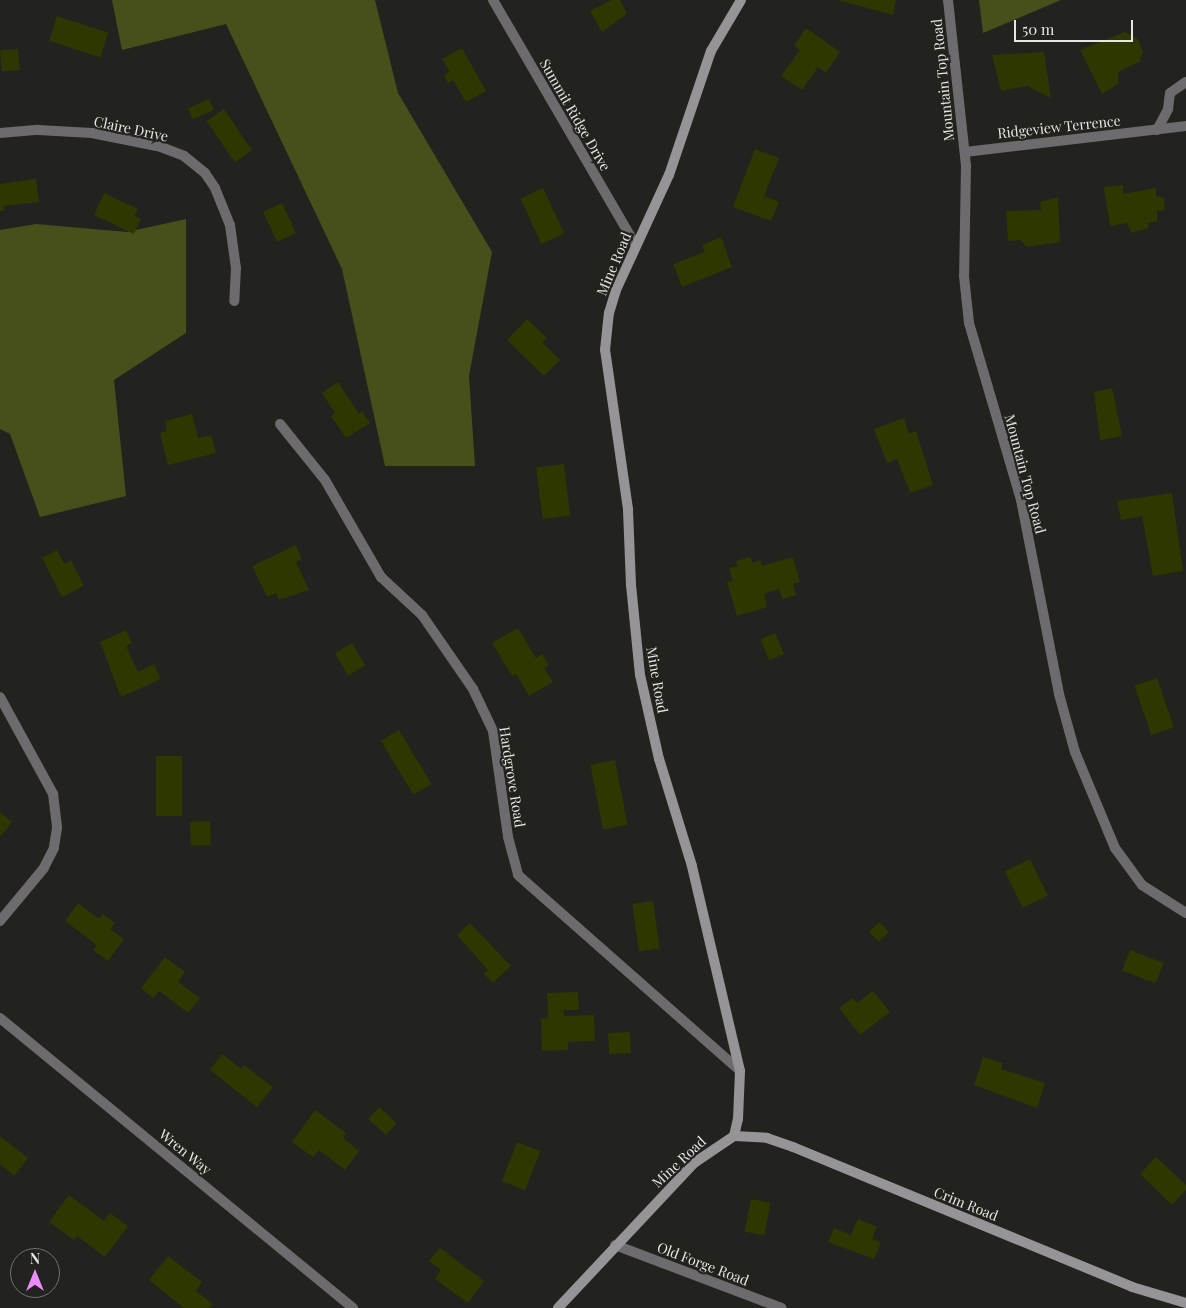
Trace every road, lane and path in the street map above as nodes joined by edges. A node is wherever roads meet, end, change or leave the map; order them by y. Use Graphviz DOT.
graph roads {
  1 [pos="493,0"];
  2 [pos="741,0"];
  3 [pos="948,0"];
  4 [pos="1186,82"];
  5 [pos="1186,126"];
  6 [pos="1157,130"];
  7 [pos="0,133"];
  8 [pos="965,152"];
  9 [pos="636,244"];
  10 [pos="234,301"];
  11 [pos="280,424"];
  12 [pos="0,696"];
  13 [pos="1186,913"];
  14 [pos="0,921"];
  15 [pos="0,1018"];
  16 [pos="740,1071"];
  17 [pos="734,1136"];
  18 [pos="615,1245"];
  19 [pos="1186,1303"];
  20 [pos="352,1308"];
  21 [pos="558,1308"];
  22 [pos="782,1308"];
  1 -- 9 [label="street, Summit Ridge Drive"];
  2 -- 9 [label="street, Mine Road"];
  3 -- 8 [label="street, Mountain Top Road"];
  4 -- 6 [label="street"];
  5 -- 6 [label="street, Ridgeview Terrence"];
  6 -- 8 [label="street, Ridgeview Terrence"];
  7 -- 10 [label="street, Claire Drive"];
  8 -- 13 [label="street, Mountain Top Road"];
  9 -- 16 [label="street, Mine Road"];
  11 -- 16 [label="street, Hardgrove Road"];
  12 -- 14 [label="street"];
  15 -- 20 [label="street, Wren Way"];
  16 -- 17 [label="street, Mine Road"];
  17 -- 18 [label="street, Mine Road"];
  17 -- 19 [label="street, Crim Road"];
  18 -- 21 [label="street, Mine Road"];
  18 -- 22 [label="street, Old Forge Road"];
}
